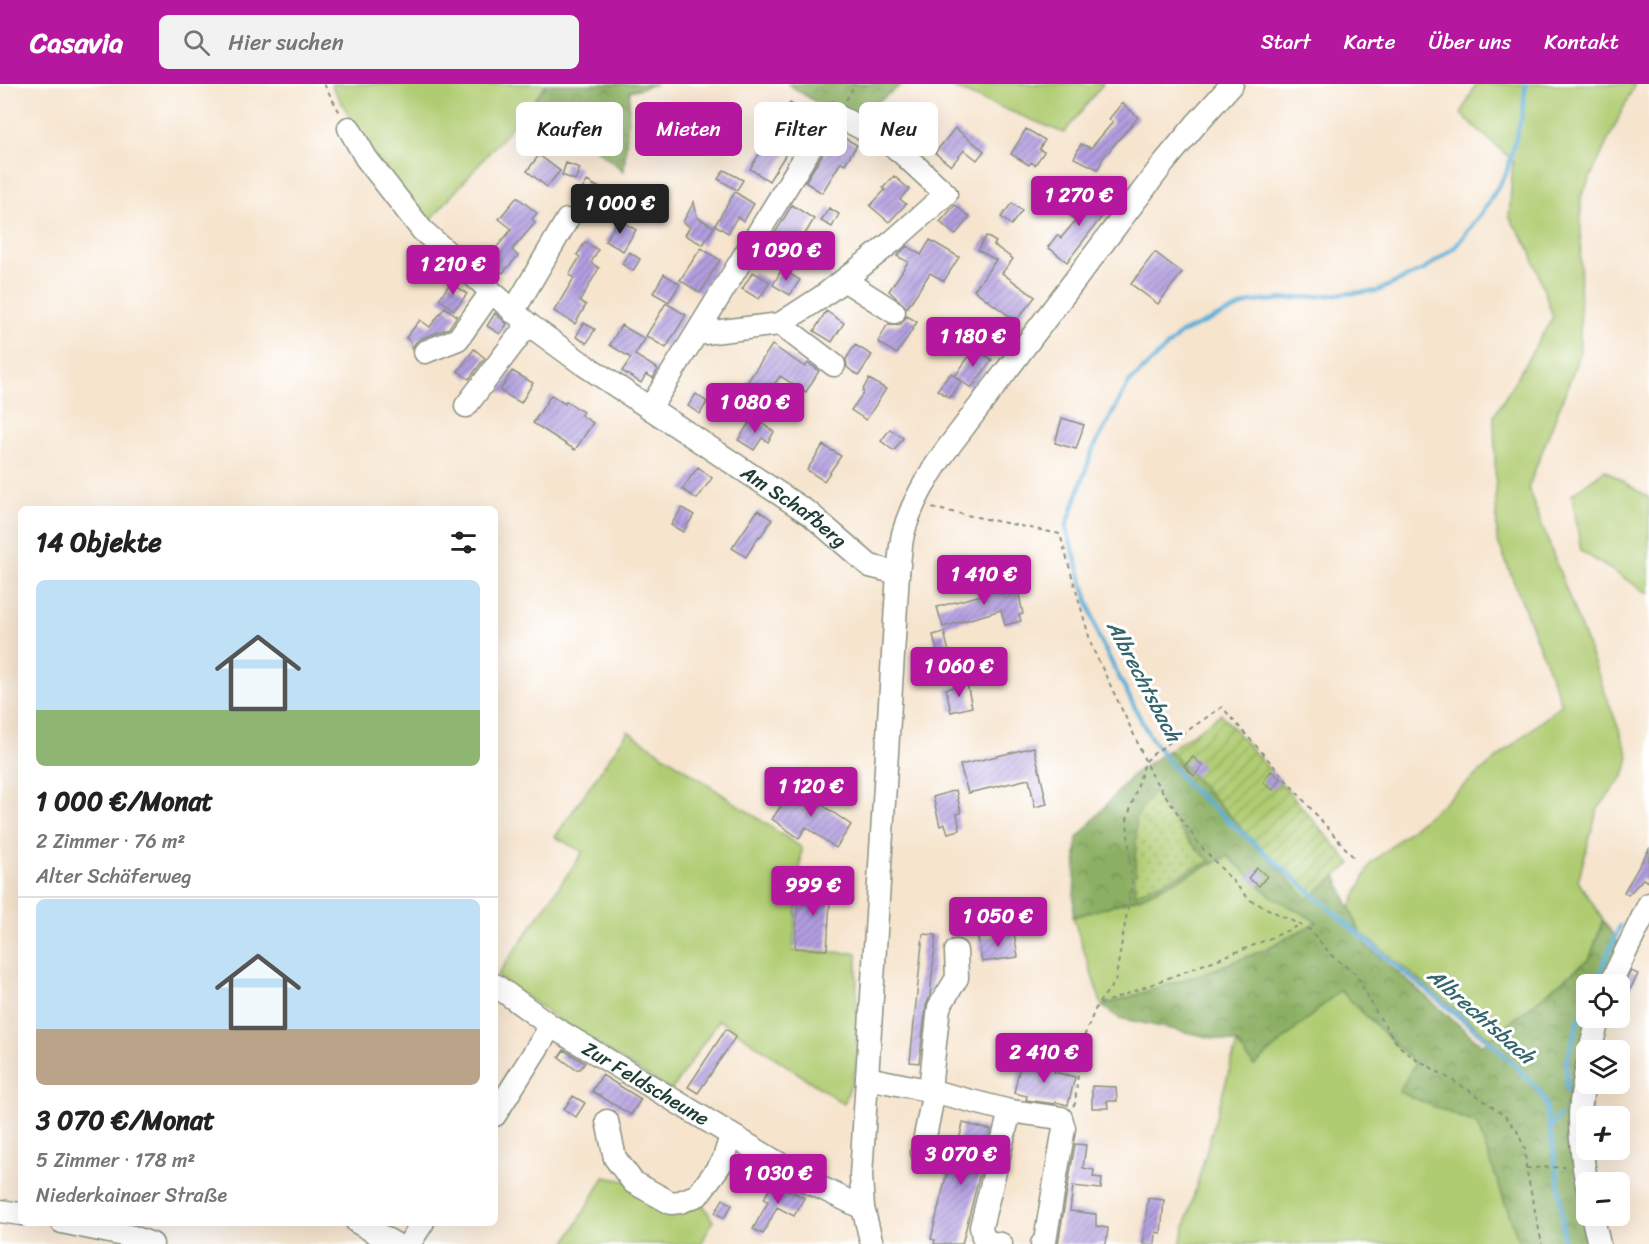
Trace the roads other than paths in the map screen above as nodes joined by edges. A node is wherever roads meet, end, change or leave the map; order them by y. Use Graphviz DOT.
graph roads {
  1 [pos="1232,84"];
  2 [pos="349,128"];
  3 [pos="567,220"];
  4 [pos="844,280"];
  5 [pos="491,292"];
  6 [pos="894,312"];
  7 [pos="521,318"];
  8 [pos="780,324"];
  9 [pos="696,334"];
  10 [pos="425,352"];
  11 [pos="834,365"];
  12 [pos="466,406"];
  13 [pos="650,408"];
  14 [pos="898,573"];
  15 [pos="1649,904"];
  16 [pos="956,951"];
  17 [pos="1615,974"];
  18 [pos="498,987"];
  19 [pos="551,1026"];
  20 [pos="867,1078"];
  21 [pos="932,1091"];
  22 [pos="1582,1094"];
  23 [pos="498,1109"];
  24 [pos="1010,1111"];
  25 [pos="607,1121"];
  26 [pos="731,1136"];
  27 [pos="922,1152"];
  28 [pos="1585,1172"];
  29 [pos="863,1208"];
  30 [pos="81,1226"];
  31 [pos="364,1226"];
  32 [pos="420,1226"];
  33 [pos="1595,1226"];
  34 [pos="152,1244"];
  35 [pos="395,1244"];
  36 [pos="409,1244"];
  37 [pos="872,1244"];
  38 [pos="1001,1244"];
  39 [pos="1042,1244"];
  40 [pos="1599,1244"];
  1 -- 14 [label="street"];
  2 -- 5 [label="street, Am Schafberg"];
  3 -- 7 [label="street"];
  4 -- 6 [label="street"];
  4 -- 8 [label="street"];
  4 -- 9 [label="street"];
  5 -- 7 [label="street, Am Schafberg"];
  5 -- 10 [label="street"];
  7 -- 12 [label="street"];
  7 -- 13 [label="street, Am Schafberg"];
  8 -- 9 [label="street"];
  8 -- 11 [label="street"];
  9 -- 13 [label="street"];
  13 -- 14 [label="street, Am Schafberg"];
  14 -- 20 [label="street"];
  15 -- 17 [label="street"];
  16 -- 21 [label="street"];
  18 -- 19 [label="street, Zur Feldscheune"];
  19 -- 23 [label="street"];
  19 -- 26 [label="street, Zur Feldscheune"];
  20 -- 21 [label="street"];
  20 -- 29 [label="street"];
  21 -- 24 [label="street"];
  21 -- 27 [label="street"];
  22 -- 28 [label="street"];
  24 -- 38 [label="street"];
  24 -- 39 [label="street"];
  25 -- 26 [label="street"];
  26 -- 29 [label="street, Zur Feldscheune"];
  29 -- 37 [label="street"];
  30 -- 34 [label="street"];
  31 -- 35 [label="street"];
  32 -- 36 [label="street"];
  33 -- 40 [label="street"];
}
